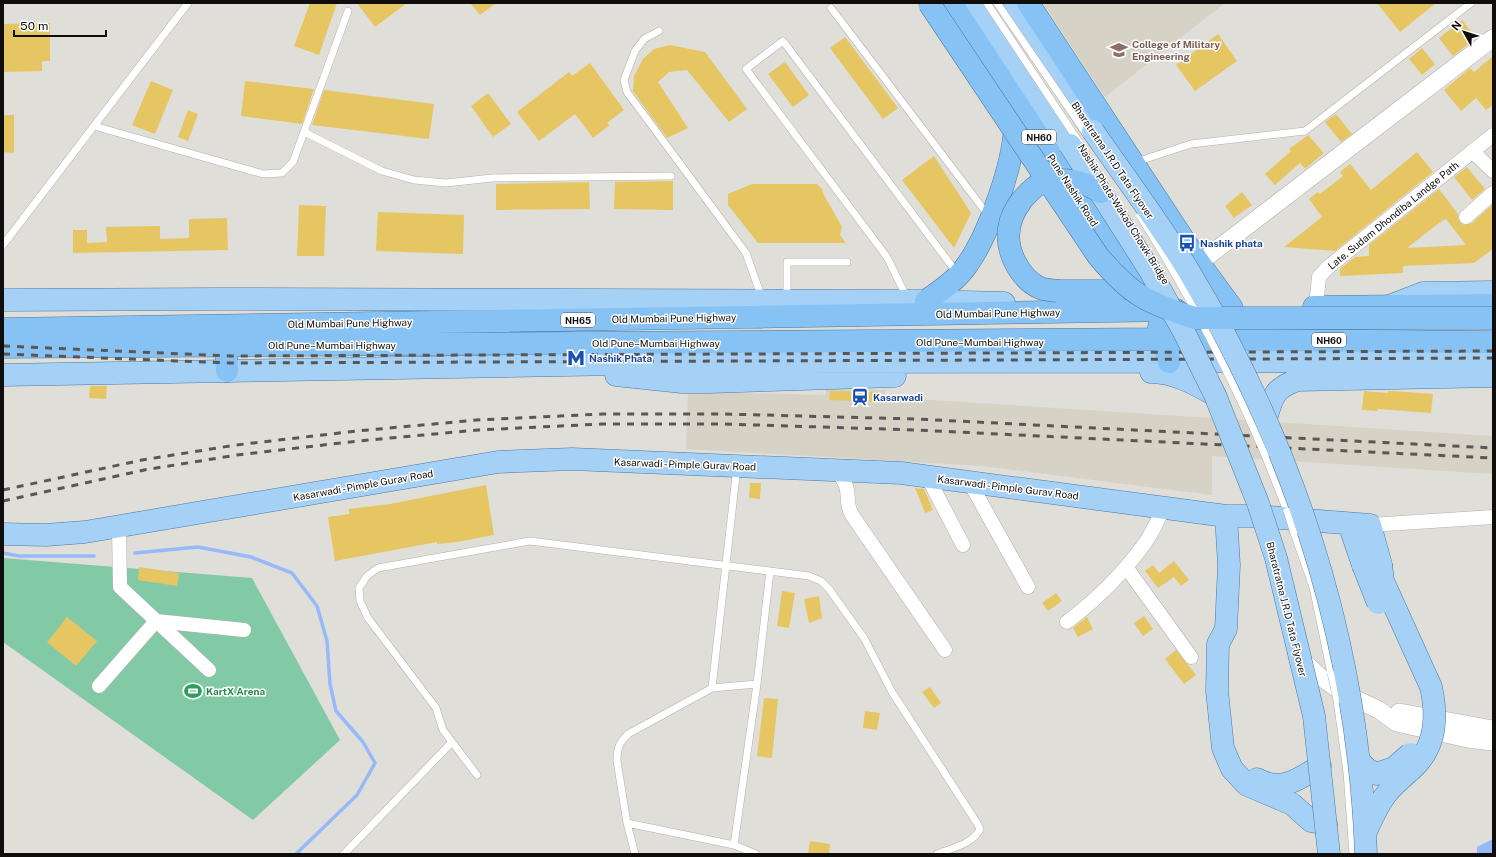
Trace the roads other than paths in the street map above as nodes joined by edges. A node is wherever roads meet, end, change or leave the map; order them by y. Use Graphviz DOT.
graph roads {
  1 [pos="188,3"];
  2 [pos="929,3"];
  3 [pos="951,3"];
  4 [pos="976,3"];
  5 [pos="987,3"];
  6 [pos="997,3"];
  7 [pos="1009,3"];
  8 [pos="1028,3"];
  9 [pos="1471,3"];
  10 [pos="831,8"];
  11 [pos="348,11"];
  12 [pos="659,31"];
  13 [pos="1493,38"];
  14 [pos="1002,79"];
  15 [pos="94,126"];
  16 [pos="304,132"];
  17 [pos="1493,135"];
  18 [pos="1082,141"];
  19 [pos="1472,151"];
  20 [pos="1134,163"];
  21 [pos="1493,171"];
  22 [pos="671,176"];
  23 [pos="1109,185"];
  24 [pos="1493,193"];
  25 [pos="1136,211"];
  26 [pos="1466,217"];
  27 [pos="990,218"];
  28 [pos="3,245"];
  29 [pos="847,262"];
  30 [pos="1199,263"];
  31 [pos="959,275"];
  32 [pos="1136,286"];
  33 [pos="1110,291"];
  34 [pos="1493,292"];
  35 [pos="3,300"];
  36 [pos="763,300"];
  37 [pos="787,301"];
  38 [pos="918,301"];
  39 [pos="1493,305"];
  40 [pos="1389,306"];
  41 [pos="1316,307"];
  42 [pos="1232,308"];
  43 [pos="1126,311"];
  44 [pos="1153,311"];
  45 [pos="1186,317"];
  46 [pos="1493,318"];
  47 [pos="3,329"];
  48 [pos="1162,335"];
  49 [pos="1493,342"];
  50 [pos="226,346"];
  51 [pos="3,347"];
  52 [pos="1493,360"];
  53 [pos="1169,362"];
  54 [pos="591,365"];
  55 [pos="1214,370"];
  56 [pos="227,371"];
  57 [pos="3,375"];
  58 [pos="1493,376"];
  59 [pos="1215,395"];
  60 [pos="1266,419"];
  61 [pos="737,466"];
  62 [pos="838,470"];
  63 [pos="927,476"];
  64 [pos="969,481"];
  65 [pos="1164,507"];
  66 [pos="1263,514"];
  67 [pos="1226,516"];
  68 [pos="1493,517"];
  69 [pos="1360,524"];
  70 [pos="119,526"];
  71 [pos="1275,526"];
  72 [pos="3,534"];
  73 [pos="963,545"];
  74 [pos="1372,565"];
  75 [pos="726,566"];
  76 [pos="1126,567"];
  77 [pos="770,571"];
  78 [pos="1028,587"];
  79 [pos="156,621"];
  80 [pos="1067,622"];
  81 [pos="1226,629"];
  82 [pos="244,630"];
  83 [pos="945,650"];
  84 [pos="1191,657"];
  85 [pos="1311,658"];
  86 [pos="209,670"];
  87 [pos="757,684"];
  88 [pos="1317,685"];
  89 [pos="99,686"];
  90 [pos="712,688"];
  91 [pos="1379,710"];
  92 [pos="1493,729"];
  93 [pos="452,742"];
  94 [pos="1493,742"];
  95 [pos="1359,761"];
  96 [pos="1320,766"];
  97 [pos="477,775"];
  98 [pos="627,823"];
  99 [pos="1326,824"];
  100 [pos="1366,844"];
  101 [pos="734,845"];
  102 [pos="344,854"];
  103 [pos="635,854"];
  104 [pos="756,854"];
  105 [pos="937,854"];
  106 [pos="1329,854"];
  107 [pos="1353,854"];
  1 -- 15 [label="lane"];
  2 -- 46 [label="highway, bridge"];
  3 -- 14 [label="highway, Pune Nashik Road / NH60"];
  4 -- 18 [label="main road, Bharatratna J.R.D Tata Flyover"];
  5 -- 18 [label="lane, Nashik Phata-Wakad Chowk Bridge, bridge"];
  6 -- 23 [label="lane, Nashik Phata-Wakad Chowk Bridge, bridge"];
  7 -- 18 [label="main road, Bharatratna J.R.D Tata Flyover"];
  8 -- 20 [label="highway"];
  9 -- 20 [label="lane"];
  10 -- 27 [label="lane"];
  11 -- 16 [label="lane"];
  12 -- 36 [label="lane"];
  13 -- 30 [label="street"];
  14 -- 27 [label="highway"];
  14 -- 32 [label="highway, Pune Nashik Road / NH60"];
  15 -- 16 [label="lane"];
  15 -- 28 [label="lane"];
  16 -- 22 [label="lane"];
  17 -- 19 [label="street, Late. Sudam Dhondiba Landge Path"];
  18 -- 23 [label="main road, Bharatratna J.R.D Tata Flyover, bridge"];
  18 -- 60 [label="main road, Bharatratna J.R.D Tata Flyover, bridge"];
  19 -- 21 [label="street"];
  19 -- 41 [label="street, Late. Sudam Dhondiba Landge Path"];
  20 -- 30 [label="highway"];
  23 -- 33 [label="highway, bridge"];
  23 -- 59 [label="main road, Bharatratna J.R.D Tata Flyover, bridge"];
  24 -- 26 [label="street"];
  25 -- 107 [label="lane, Nashik Phata-Wakad Chowk Bridge, bridge"];
  27 -- 31 [label="highway"];
  29 -- 37 [label="lane"];
  30 -- 42 [label="highway"];
  30 -- 45 [label="highway"];
  31 -- 38 [label="highway"];
  31 -- 38 [label="lane"];
  32 -- 33 [label="highway"];
  32 -- 44 [label="highway, Pune Nashik Road / NH60"];
  33 -- 43 [label="highway"];
  34 -- 40 [label="main road"];
  35 -- 36 [label="main road"];
  36 -- 37 [label="main road"];
  37 -- 38 [label="main road"];
  38 -- 43 [label="main road"];
  39 -- 40 [label="highway, Old Mumbai Pune Highway"];
  40 -- 41 [label="highway, Old Mumbai Pune Highway"];
  41 -- 42 [label="highway, Old Mumbai Pune Highway"];
  42 -- 45 [label="highway, Old Mumbai Pune Highway"];
  43 -- 44 [label="highway, Old Mumbai Pune Highway / NH65"];
  43 -- 47 [label="highway, Old Mumbai Pune Highway / NH65"];
  44 -- 45 [label="highway, Old Mumbai Pune Highway"];
  44 -- 48 [label="highway, Pune Nashik Road / NH60"];
  45 -- 48 [label="highway"];
  45 -- 55 [label="lane"];
  48 -- 49 [label="highway, NH60"];
  48 -- 50 [label="highway, Old Pune–Mumbai Highway"];
  48 -- 53 [label="highway, Pune Nashik Road"];
  50 -- 51 [label="highway, Old Pune–Mumbai Highway"];
  50 -- 56 [label="highway"];
  52 -- 53 [label="main road"];
  53 -- 54 [label="main road"];
  54 -- 56 [label="main road"];
  54 -- 59 [label="main road"];
  56 -- 57 [label="main road"];
  58 -- 60 [label="main road"];
  59 -- 96 [label="main road, Bharatratna J.R.D Tata Flyover, bridge"];
  60 -- 95 [label="main road, Bharatratna J.R.D Tata Flyover, bridge"];
  61 -- 62 [label="main road, Kasarwadi - Pimple Gurav Road"];
  61 -- 70 [label="main road, Kasarwadi - Pimple Gurav Road"];
  61 -- 75 [label="lane"];
  62 -- 63 [label="main road, Kasarwadi - Pimple Gurav Road"];
  62 -- 83 [label="street"];
  63 -- 64 [label="main road, Kasarwadi - Pimple Gurav Road"];
  63 -- 73 [label="street"];
  64 -- 65 [label="main road, Kasarwadi - Pimple Gurav Road"];
  64 -- 78 [label="street"];
  65 -- 67 [label="main road, Kasarwadi - Pimple Gurav Road"];
  65 -- 76 [label="street"];
  66 -- 67 [label="main road, Kasarwadi - Pimple Gurav Road"];
  66 -- 69 [label="main road, Kasarwadi - Pimple Gurav Road"];
  66 -- 71 [label="lane"];
  66 -- 91 [label="street"];
  67 -- 81 [label="main road"];
  68 -- 69 [label="street"];
  69 -- 74 [label="main road"];
  70 -- 72 [label="main road, Kasarwadi - Pimple Gurav Road"];
  70 -- 79 [label="street"];
  74 -- 95 [label="main road, bridge"];
  74 -- 100 [label="main road, bridge"];
  75 -- 77 [label="lane"];
  75 -- 90 [label="lane"];
  75 -- 93 [label="lane"];
  76 -- 80 [label="street"];
  76 -- 84 [label="street"];
  77 -- 87 [label="lane"];
  77 -- 105 [label="lane"];
  79 -- 82 [label="street"];
  79 -- 86 [label="street"];
  79 -- 89 [label="street"];
  81 -- 96 [label="main road"];
  81 -- 99 [label="main road"];
  85 -- 88 [label="lane"];
  87 -- 90 [label="lane"];
  87 -- 101 [label="lane"];
  90 -- 98 [label="lane"];
  91 -- 92 [label="street"];
  91 -- 94 [label="street"];
  93 -- 97 [label="lane"];
  93 -- 102 [label="lane"];
  95 -- 100 [label="main road, Bharatratna J.R.D Tata Flyover, bridge"];
  96 -- 99 [label="main road, Bharatratna J.R.D Tata Flyover, bridge"];
  98 -- 101 [label="lane"];
  98 -- 103 [label="lane"];
  99 -- 106 [label="main road, Bharatratna J.R.D Tata Flyover, bridge"];
  101 -- 104 [label="lane"];
}
